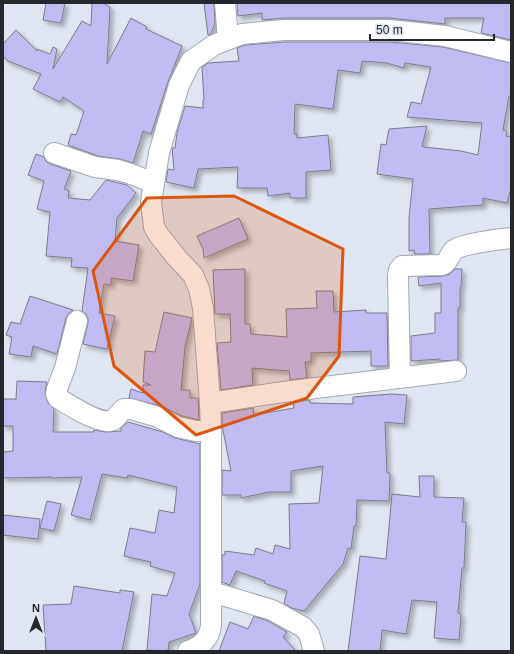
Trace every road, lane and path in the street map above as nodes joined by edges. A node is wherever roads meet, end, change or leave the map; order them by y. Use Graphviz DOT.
graph roads {
  1 [pos="225,3"];
  2 [pos="228,40"];
  3 [pos="511,52"];
  4 [pos="54,153"];
  5 [pos="154,183"];
  6 [pos="511,238"];
  7 [pos="77,321"];
  8 [pos="456,371"];
  9 [pos="400,377"];
  10 [pos="210,403"];
  11 [pos="211,431"];
  12 [pos="212,592"];
  13 [pos="188,651"];
  14 [pos="314,651"];
  1 -- 2 [label="street"];
  2 -- 3 [label="street"];
  2 -- 5 [label="street"];
  4 -- 5 [label="street"];
  5 -- 10 [label="street"];
  6 -- 9 [label="street"];
  7 -- 11 [label="street"];
  8 -- 9 [label="street"];
  9 -- 10 [label="street"];
  10 -- 11 [label="street"];
  11 -- 12 [label="street"];
  12 -- 13 [label="street"];
  12 -- 14 [label="street"];
}
